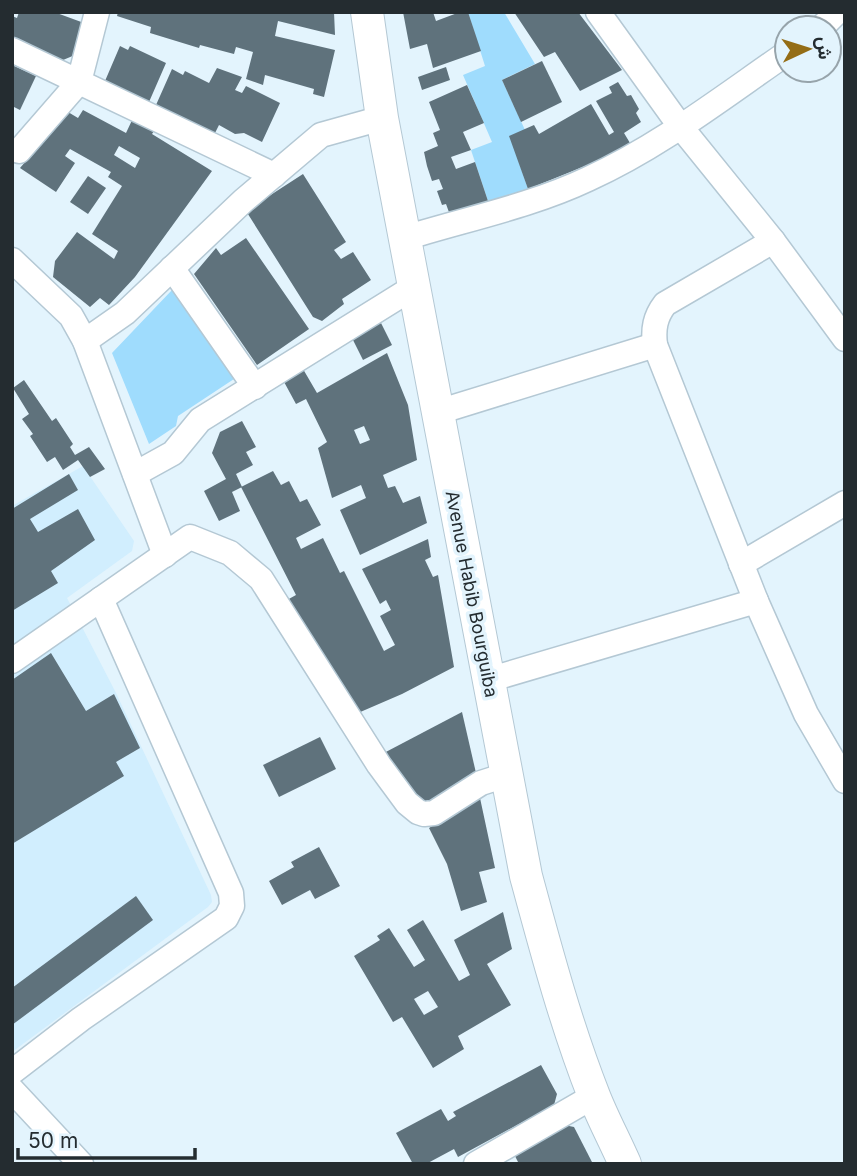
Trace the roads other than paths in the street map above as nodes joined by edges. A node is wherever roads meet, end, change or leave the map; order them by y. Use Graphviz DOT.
graph roads {
  1 [pos="97,12"];
  2 [pos="367,12"];
  3 [pos="603,14"];
  4 [pos="12,50"];
  5 [pos="773,63"];
  6 [pos="79,82"];
  7 [pos="382,118"];
  8 [pos="680,127"];
  9 [pos="19,151"];
  10 [pos="274,175"];
  11 [pos="405,238"];
  12 [pos="773,240"];
  13 [pos="12,260"];
  14 [pos="172,268"];
  15 [pos="414,287"];
  16 [pos="845,339"];
  17 [pos="85,341"];
  18 [pos="656,345"];
  19 [pos="255,387"];
  20 [pos="438,412"];
  21 [pos="135,474"];
  22 [pos="845,503"];
  23 [pos="165,555"];
  24 [pos="741,564"];
  25 [pos="101,599"];
  26 [pos="756,601"];
  27 [pos="12,661"];
  28 [pos="488,680"];
  29 [pos="506,775"];
  30 [pos="845,781"];
  31 [pos="12,1072"];
  32 [pos="12,1090"];
  33 [pos="594,1096"];
  34 [pos="81,1164"];
  35 [pos="476,1164"];
  36 [pos="625,1164"];
  1 -- 6 [label="street"];
  2 -- 7 [label="street, Avenue Habib Bourguiba"];
  3 -- 8 [label="street"];
  4 -- 6 [label="street"];
  5 -- 8 [label="street"];
  6 -- 9 [label="street"];
  6 -- 10 [label="street"];
  7 -- 10 [label="street"];
  7 -- 11 [label="street, Avenue Habib Bourguiba"];
  8 -- 11 [label="street"];
  8 -- 12 [label="street"];
  10 -- 14 [label="street"];
  11 -- 15 [label="street, Avenue Habib Bourguiba"];
  12 -- 16 [label="street"];
  12 -- 18 [label="street"];
  13 -- 17 [label="street"];
  14 -- 17 [label="street"];
  14 -- 19 [label="street"];
  15 -- 19 [label="street"];
  15 -- 20 [label="street, Avenue Habib Bourguiba"];
  17 -- 21 [label="street"];
  18 -- 20 [label="street"];
  18 -- 24 [label="street"];
  19 -- 21 [label="street"];
  20 -- 28 [label="street, Avenue Habib Bourguiba"];
  21 -- 23 [label="street"];
  22 -- 24 [label="street"];
  23 -- 25 [label="street"];
  23 -- 29 [label="street"];
  24 -- 26 [label="street"];
  25 -- 27 [label="street"];
  25 -- 31 [label="street"];
  26 -- 28 [label="street"];
  26 -- 30 [label="street"];
  28 -- 29 [label="street, Avenue Habib Bourguiba"];
  29 -- 33 [label="street, Avenue Habib Bourguiba"];
  32 -- 34 [label="street"];
  33 -- 35 [label="street"];
  33 -- 36 [label="street, Avenue Habib Bourguiba"];
}
